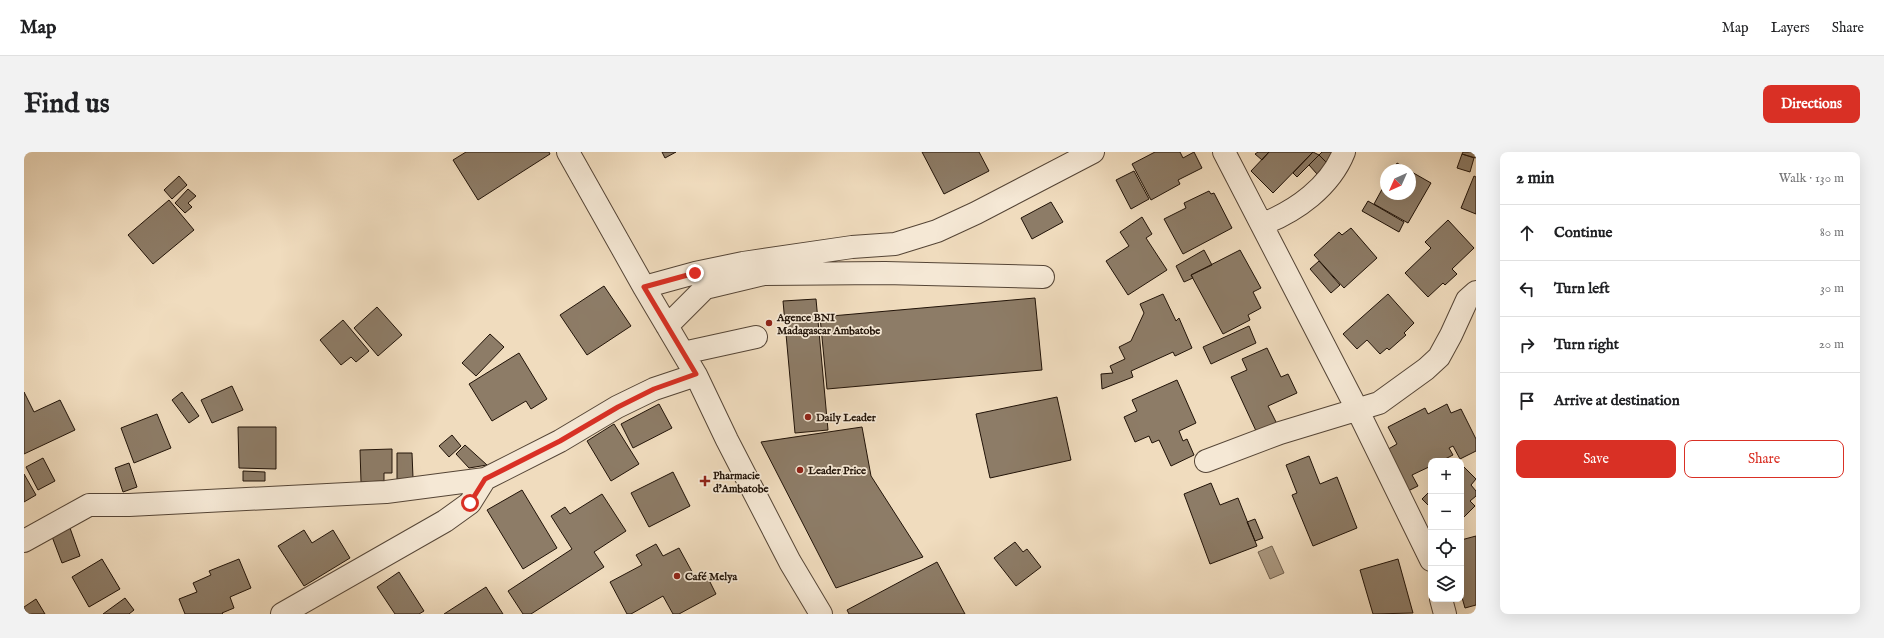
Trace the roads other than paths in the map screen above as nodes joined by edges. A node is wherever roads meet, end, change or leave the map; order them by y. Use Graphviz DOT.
graph roads {
  1 [pos="568,152"];
  2 [pos="1093,152"];
  3 [pos="1224,152"];
  4 [pos="1344,152"];
  5 [pos="1263,224"];
  6 [pos="1043,277"];
  7 [pos="644,287"];
  8 [pos="1476,292"];
  9 [pos="667,326"];
  10 [pos="756,337"];
  11 [pos="683,353"];
  12 [pos="696,374"];
  13 [pos="1357,409"];
  14 [pos="1206,461"];
  15 [pos="485,479"];
  16 [pos="24,541"];
  17 [pos="1428,554"];
  18 [pos="1442,602"];
  19 [pos="282,614"];
  20 [pos="821,614"];
  21 [pos="1445,614"];
  1 -- 7 [label="street"];
  2 -- 7 [label="street"];
  3 -- 5 [label="street"];
  4 -- 5 [label="street"];
  5 -- 13 [label="street"];
  6 -- 9 [label="street"];
  7 -- 9 [label="street"];
  8 -- 13 [label="street"];
  9 -- 11 [label="street"];
  10 -- 11 [label="street"];
  11 -- 12 [label="street"];
  12 -- 15 [label="street"];
  12 -- 20 [label="street"];
  13 -- 14 [label="street"];
  13 -- 17 [label="street"];
  15 -- 16 [label="street"];
  15 -- 19 [label="street"];
  18 -- 21 [label="street"];
}
